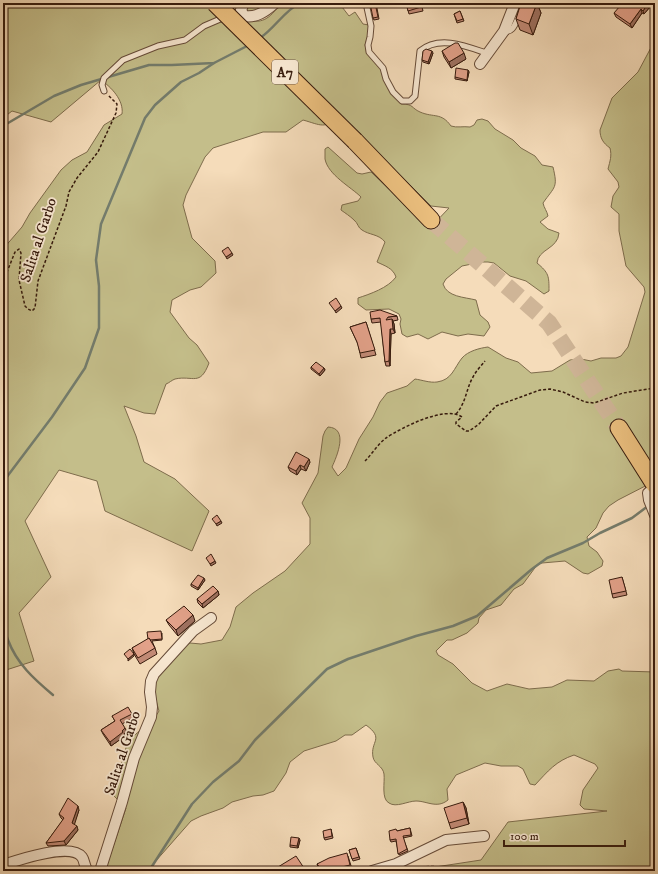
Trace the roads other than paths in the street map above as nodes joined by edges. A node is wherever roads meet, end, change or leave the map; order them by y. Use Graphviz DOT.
graph roads {
  1 [pos="215,3"];
  2 [pos="275,3"];
  3 [pos="366,3"];
  4 [pos="515,3"];
  5 [pos="242,6"];
  6 [pos="521,12"];
  7 [pos="504,31"];
  8 [pos="490,52"];
  9 [pos="480,64"];
  10 [pos="104,91"];
  11 [pos="431,220"];
  12 [pos="619,428"];
  13 [pos="655,485"];
  14 [pos="655,488"];
  15 [pos="655,515"];
  16 [pos="211,618"];
  17 [pos="484,836"];
  18 [pos="3,865"];
  19 [pos="88,871"];
  20 [pos="100,871"];
  21 [pos="372,871"];
  1 -- 11 [label="highway, A7, bridge"];
  2 -- 5 [label="street"];
  3 -- 8 [label="lane"];
  4 -- 7 [label="street"];
  5 -- 10 [label="lane"];
  6 -- 7 [label="lane"];
  7 -- 8 [label="street"];
  8 -- 9 [label="street"];
  12 -- 13 [label="highway"];
  14 -- 15 [label="street"];
  16 -- 20 [label="street, Salita al Garbo"];
  17 -- 21 [label="street"];
  18 -- 19 [label="street"];
}
